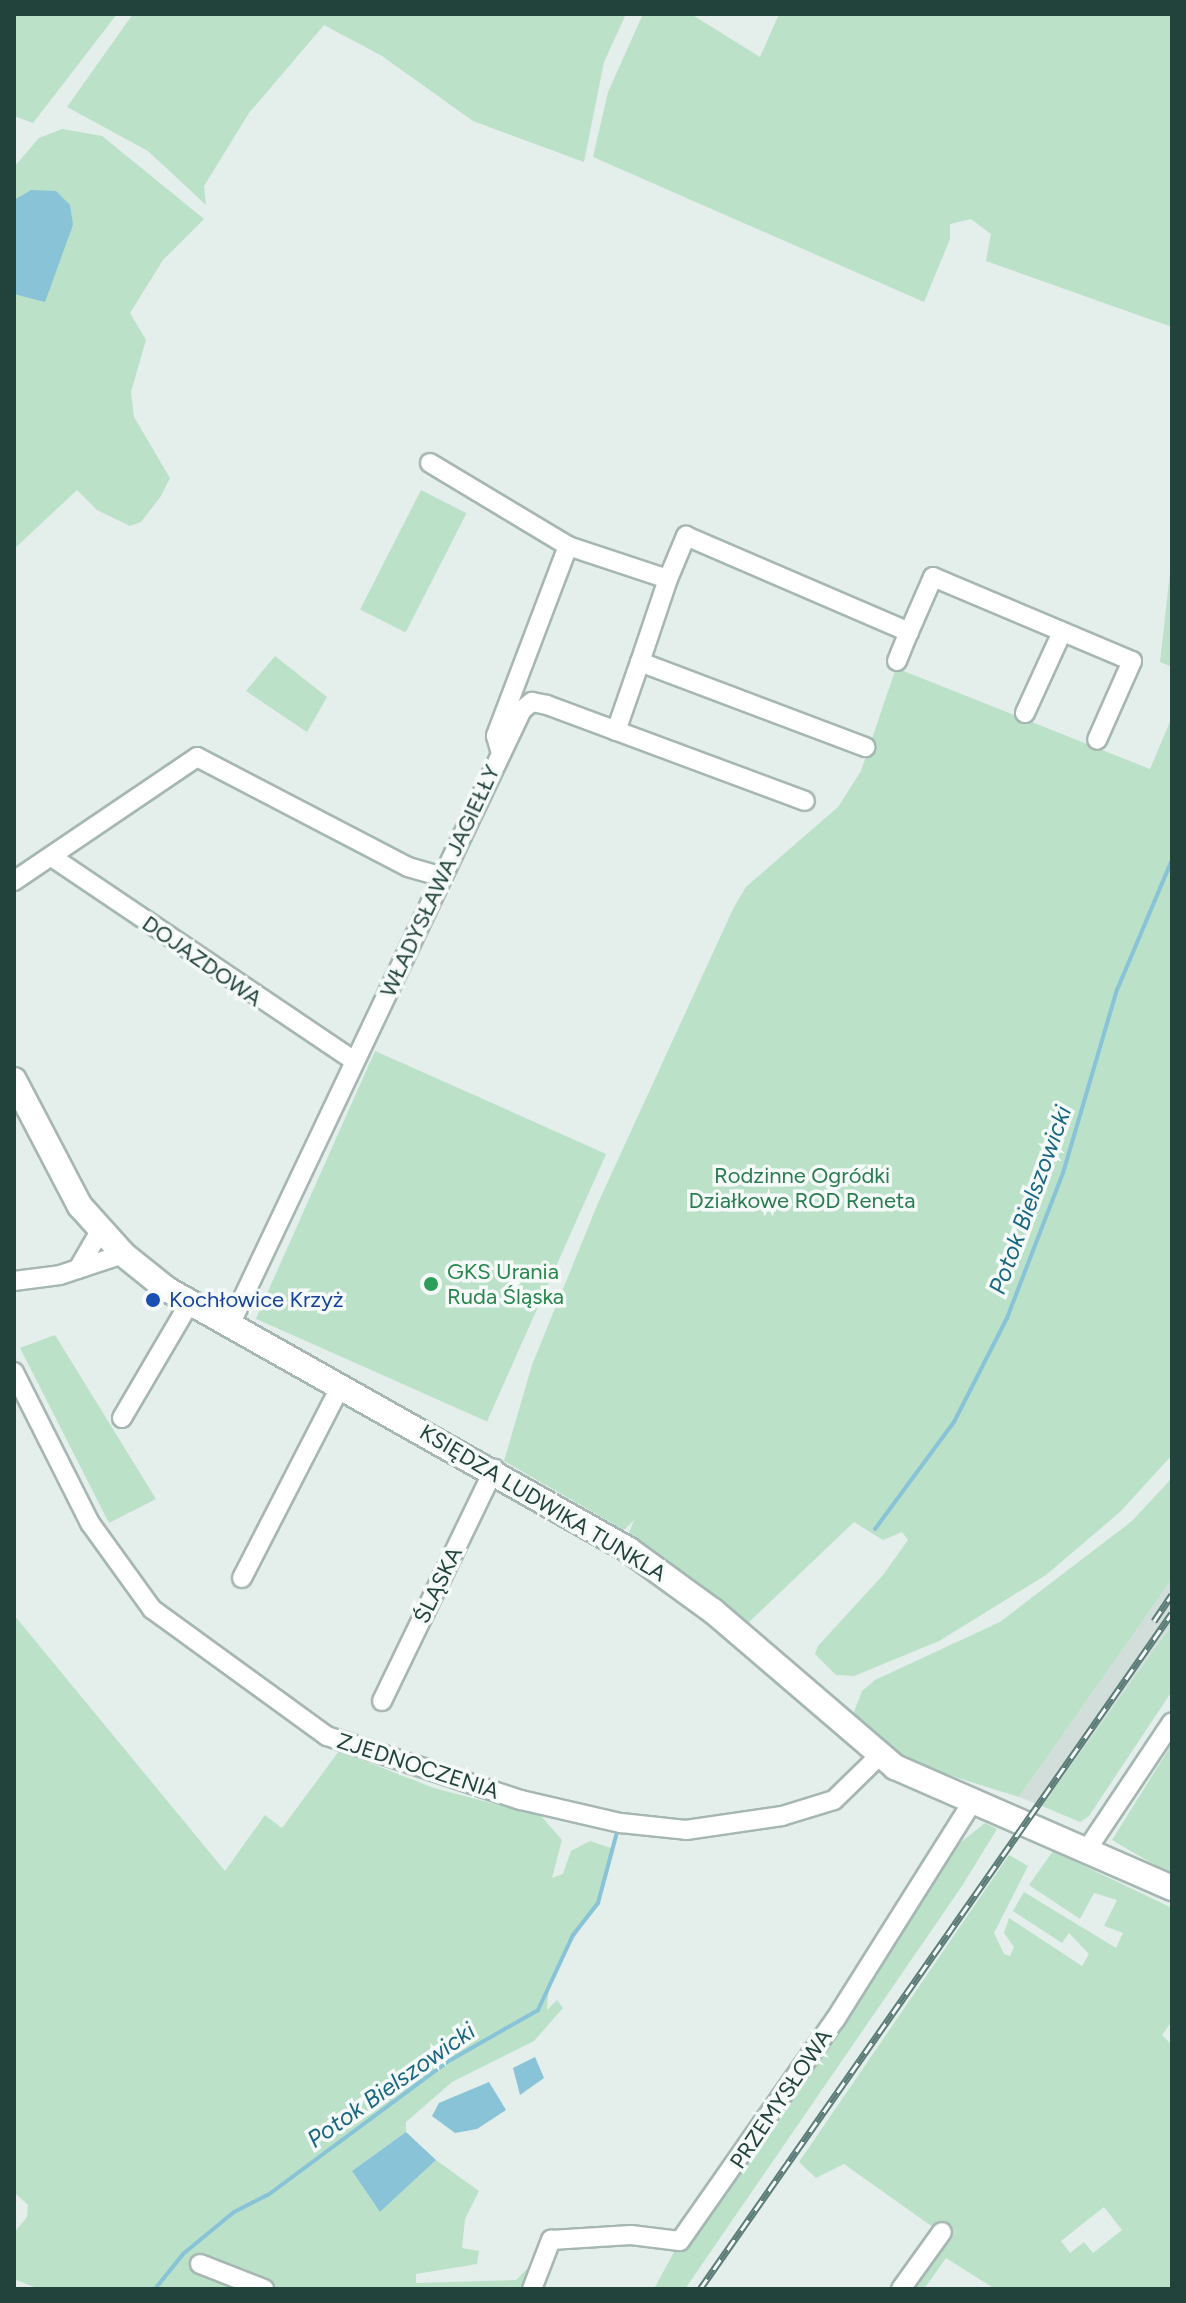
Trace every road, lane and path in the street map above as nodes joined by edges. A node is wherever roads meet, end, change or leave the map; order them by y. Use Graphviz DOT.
graph roads {
  1 [pos="430,463"];
  2 [pos="568,546"];
  3 [pos="668,579"];
  4 [pos="909,632"];
  5 [pos="1062,632"];
  6 [pos="897,661"];
  7 [pos="640,662"];
  8 [pos="1025,713"];
  9 [pos="616,731"];
  10 [pos="1097,740"];
  11 [pos="865,747"];
  12 [pos="501,753"];
  13 [pos="805,801"];
  14 [pos="52,857"];
  15 [pos="442,877"];
  16 [pos="14,881"];
  17 [pos="355,1061"];
  18 [pos="14,1080"];
  19 [pos="100,1231"];
  20 [pos="123,1254"];
  21 [pos="78,1269"];
  22 [pos="14,1281"];
  23 [pos="189,1304"];
  24 [pos="229,1327"];
  25 [pos="14,1372"];
  26 [pos="341,1385"];
  27 [pos="122,1418"];
  28 [pos="494,1469"];
  29 [pos="242,1578"];
  30 [pos="382,1701"];
  31 [pos="1172,1722"];
  32 [pos="878,1757"];
  33 [pos="974,1799"];
  34 [pos="1088,1848"];
  35 [pos="1172,1888"];
  36 [pos="942,2232"];
  37 [pos="200,2264"];
  38 [pos="264,2289"];
  39 [pos="532,2289"];
  40 [pos="901,2289"];
  1 -- 2 [label="street"];
  2 -- 3 [label="street"];
  2 -- 12 [label="street"];
  3 -- 4 [label="street"];
  3 -- 7 [label="street"];
  4 -- 5 [label="street"];
  4 -- 6 [label="street"];
  5 -- 8 [label="street"];
  5 -- 10 [label="street"];
  7 -- 9 [label="street"];
  7 -- 11 [label="street"];
  9 -- 12 [label="street, WŁADYSŁAWA JAGIEŁŁY"];
  9 -- 13 [label="street, WŁADYSŁAWA JAGIEŁŁY"];
  12 -- 15 [label="street, WŁADYSŁAWA JAGIEŁŁY"];
  14 -- 15 [label="street"];
  14 -- 16 [label="street"];
  14 -- 17 [label="street, DOJAZDOWA"];
  15 -- 17 [label="street, WŁADYSŁAWA JAGIEŁŁY"];
  17 -- 24 [label="street, WŁADYSŁAWA JAGIEŁŁY"];
  18 -- 19 [label="street, KSIĘDZA LUDWIKA TUNKLA"];
  19 -- 20 [label="street, KSIĘDZA LUDWIKA TUNKLA"];
  19 -- 21 [label="street"];
  20 -- 21 [label="street"];
  20 -- 23 [label="street, KSIĘDZA LUDWIKA TUNKLA"];
  21 -- 22 [label="street"];
  23 -- 24 [label="street, KSIĘDZA LUDWIKA TUNKLA"];
  23 -- 27 [label="street"];
  24 -- 26 [label="street, KSIĘDZA LUDWIKA TUNKLA"];
  25 -- 32 [label="street, ZJEDNOCZENIA"];
  26 -- 28 [label="street, KSIĘDZA LUDWIKA TUNKLA"];
  26 -- 29 [label="street"];
  28 -- 30 [label="street, ŚLĄSKA"];
  28 -- 32 [label="street, KSIĘDZA LUDWIKA TUNKLA"];
  31 -- 34 [label="street"];
  32 -- 33 [label="street, KSIĘDZA LUDWIKA TUNKLA"];
  33 -- 34 [label="street, KSIĘDZA LUDWIKA TUNKLA"];
  33 -- 39 [label="street, PRZEMYSŁOWA"];
  34 -- 35 [label="street, KSIĘDZA LUDWIKA TUNKLA"];
  36 -- 40 [label="street"];
  37 -- 38 [label="street"];
}
